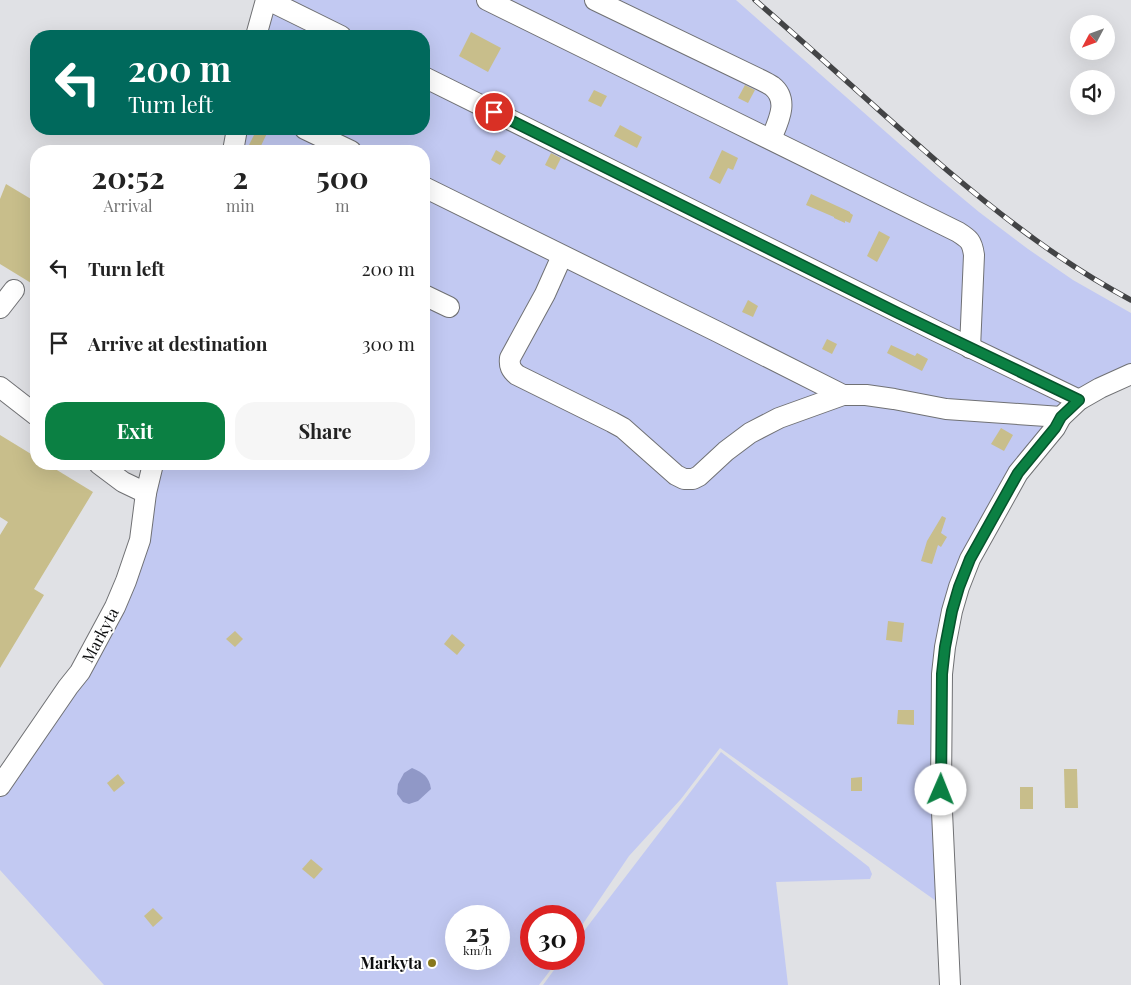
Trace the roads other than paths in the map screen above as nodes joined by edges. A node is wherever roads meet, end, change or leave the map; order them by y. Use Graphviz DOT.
graph roads {
  1 [pos="267,0"];
  2 [pos="486,0"];
  3 [pos="595,0"];
  4 [pos="258,30"];
  5 [pos="329,30"];
  6 [pos="430,80"];
  7 [pos="318,135"];
  8 [pos="771,138"];
  9 [pos="338,145"];
  10 [pos="430,190"];
  11 [pos="562,256"];
  12 [pos="14,290"];
  13 [pos="430,298"];
  14 [pos="449,307"];
  15 [pos="0,308"];
  16 [pos="970,348"];
  17 [pos="1131,374"];
  18 [pos="0,387"];
  19 [pos="843,395"];
  20 [pos="1079,400"];
  21 [pos="30,410"];
  22 [pos="1061,417"];
  23 [pos="107,470"];
  24 [pos="152,470"];
  25 [pos="146,493"];
  26 [pos="0,786"];
  27 [pos="950,985"];
  1 -- 4 [label="street"];
  1 -- 5 [label="street"];
  2 -- 8 [label="street"];
  3 -- 8 [label="street"];
  6 -- 16 [label="street"];
  7 -- 9 [label="street"];
  8 -- 16 [label="street"];
  10 -- 11 [label="street"];
  11 -- 19 [label="street"];
  11 -- 19 [label="street"];
  12 -- 15 [label="street"];
  13 -- 14 [label="street"];
  16 -- 20 [label="street"];
  17 -- 20 [label="street"];
  18 -- 21 [label="street"];
  19 -- 22 [label="street"];
  20 -- 22 [label="street"];
  22 -- 27 [label="street"];
  23 -- 25 [label="street"];
  24 -- 25 [label="street, Markyta"];
  25 -- 26 [label="street, Markyta"];
}
